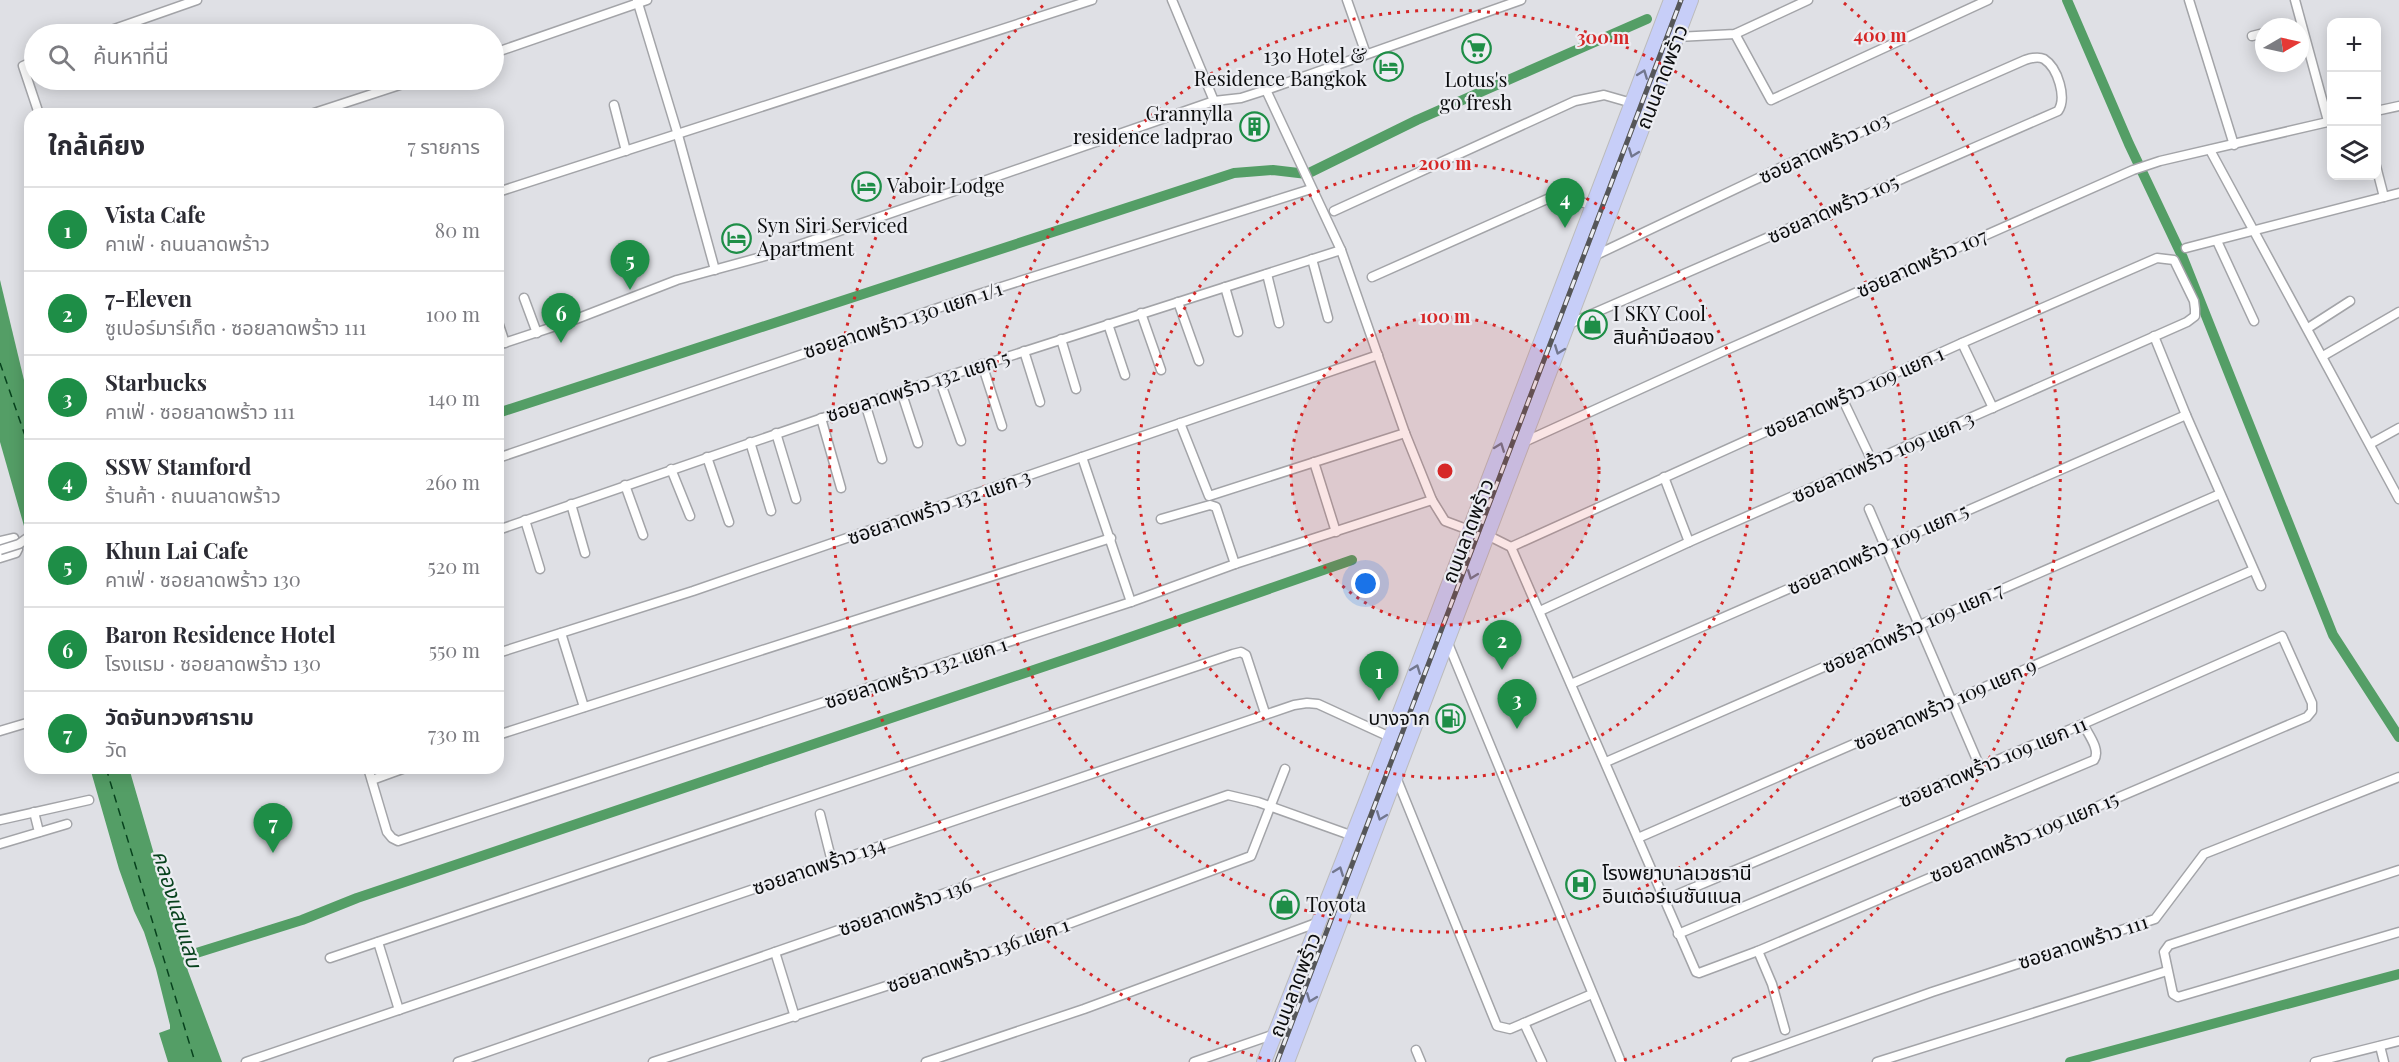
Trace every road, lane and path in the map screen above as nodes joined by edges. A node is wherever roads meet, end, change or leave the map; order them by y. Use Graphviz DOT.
graph roads {
  1 [pos="197,0"];
  2 [pos="647,0"];
  3 [pos="1092,0"];
  4 [pos="1172,0"];
  5 [pos="1347,0"];
  6 [pos="1520,0"];
  7 [pos="1671,0"];
  8 [pos="1691,0"];
  9 [pos="1808,0"];
  10 [pos="1988,0"];
  11 [pos="2189,0"];
  12 [pos="2295,0"];
  13 [pos="637,2"];
  14 [pos="2300,18"];
  15 [pos="129,24"];
  16 [pos="1735,34"];
  17 [pos="2255,35"];
  18 [pos="2252,36"];
  19 [pos="1677,37"];
  20 [pos="504,49"];
  21 [pos="2309,49"];
  22 [pos="1366,54"];
  23 [pos="2054,71"];
  24 [pos="31,90"];
  25 [pos="384,90"];
  26 [pos="1266,90"];
  27 [pos="1214,101"];
  28 [pos="1632,103"];
  29 [pos="614,105"];
  30 [pos="2399,106"];
  31 [pos="37,108"];
  32 [pos="329,108"];
  33 [pos="2381,110"];
  34 [pos="2327,111"];
  35 [pos="2327,122"];
  36 [pos="678,135"];
  37 [pos="2234,145"];
  38 [pos="2210,150"];
  39 [pos="626,151"];
  40 [pos="2380,180"];
  41 [pos="1309,185"];
  42 [pos="504,190"];
  43 [pos="2399,193"];
  44 [pos="2384,197"];
  45 [pos="1593,205"];
  46 [pos="1334,211"];
  47 [pos="1585,227"];
  48 [pos="2255,231"];
  49 [pos="1603,233"];
  50 [pos="2217,241"];
  51 [pos="2186,248"];
  52 [pos="1576,249"];
  53 [pos="1341,250"];
  54 [pos="1594,256"];
  55 [pos="1312,259"];
  56 [pos="715,270"];
  57 [pos="1267,273"];
  58 [pos="1372,277"];
  59 [pos="2186,285"];
  60 [pos="1225,287"];
  61 [pos="524,298"];
  62 [pos="2350,301"];
  63 [pos="1178,302"];
  64 [pos="2399,312"];
  65 [pos="1141,313"];
  66 [pos="1328,318"];
  67 [pos="2254,321"];
  68 [pos="1279,323"];
  69 [pos="1108,324"];
  70 [pos="1569,324"];
  71 [pos="2308,328"];
  72 [pos="1238,332"];
  73 [pos="537,333"];
  74 [pos="2154,336"];
  75 [pos="1061,339"];
  76 [pos="504,343"];
  77 [pos="1962,343"];
  78 [pos="1024,351"];
  79 [pos="1378,356"];
  80 [pos="2323,356"];
  81 [pos="1199,361"];
  82 [pos="982,364"];
  83 [pos="1161,370"];
  84 [pos="1125,375"];
  85 [pos="939,378"];
  86 [pos="1076,389"];
  87 [pos="901,391"];
  88 [pos="1842,398"];
  89 [pos="1040,402"];
  90 [pos="865,403"];
  91 [pos="1993,408"];
  92 [pos="2186,415"];
  93 [pos="821,418"];
  94 [pos="1180,423"];
  95 [pos="1002,426"];
  96 [pos="2399,428"];
  97 [pos="776,433"];
  98 [pos="1406,433"];
  99 [pos="961,441"];
  100 [pos="750,442"];
  101 [pos="1524,442"];
  102 [pos="918,443"];
  103 [pos="2370,444"];
  104 [pos="504,456"];
  105 [pos="707,457"];
  106 [pos="1082,457"];
  107 [pos="882,459"];
  108 [pos="1872,461"];
  109 [pos="1314,462"];
  110 [pos="671,469"];
  111 [pos="1664,477"];
  112 [pos="625,485"];
  113 [pos="841,488"];
  114 [pos="2220,494"];
  115 [pos="796,499"];
  116 [pos="2399,499"];
  117 [pos="1432,500"];
  118 [pos="571,504"];
  119 [pos="1869,509"];
  120 [pos="771,511"];
  121 [pos="690,516"];
  122 [pos="1161,519"];
  123 [pos="525,520"];
  124 [pos="729,522"];
  125 [pos="504,528"];
  126 [pos="1469,530"];
  127 [pos="1336,532"];
  128 [pos="643,535"];
  129 [pos="1487,535"];
  130 [pos="1111,538"];
  131 [pos="24,540"];
  132 [pos="0,541"];
  133 [pos="1689,542"];
  134 [pos="1885,546"];
  135 [pos="1511,547"];
  136 [pos="0,550"];
  137 [pos="585,553"];
  138 [pos="0,558"];
  139 [pos="1235,564"];
  140 [pos="540,569"];
  141 [pos="2253,570"];
  142 [pos="2261,586"];
  143 [pos="1131,602"];
  144 [pos="1540,611"];
  145 [pos="1918,626"];
  146 [pos="561,633"];
  147 [pos="1447,641"];
  148 [pos="504,651"];
  149 [pos="2298,673"];
  150 [pos="1571,684"];
  151 [pos="1951,702"];
  152 [pos="584,707"];
  153 [pos="1265,713"];
  154 [pos="24,724"];
  155 [pos="2083,724"];
  156 [pos="0,731"];
  157 [pos="504,733"];
  158 [pos="1390,737"];
  159 [pos="1606,762"];
  160 [pos="1980,767"];
  161 [pos="1285,769"];
  162 [pos="370,774"];
  163 [pos="388,774"];
  164 [pos="1396,776"];
  165 [pos="2399,777"];
  166 [pos="372,780"];
  167 [pos="89,800"];
  168 [pos="1271,807"];
  169 [pos="34,812"];
  170 [pos="820,813"];
  171 [pos="0,820"];
  172 [pos="67,824"];
  173 [pos="39,832"];
  174 [pos="1353,836"];
  175 [pos="1638,838"];
  176 [pos="0,844"];
  177 [pos="831,862"];
  178 [pos="2399,870"];
  179 [pos="1664,900"];
  180 [pos="1320,921"];
  181 [pos="2399,932"];
  182 [pos="1678,934"];
  183 [pos="378,942"];
  184 [pos="1758,951"];
  185 [pos="775,952"];
  186 [pos="330,958"];
  187 [pos="2167,971"];
  188 [pos="1592,994"];
  189 [pos="399,1010"];
  190 [pos="795,1017"];
  191 [pos="1524,1023"];
  192 [pos="1785,1030"];
  193 [pos="1275,1034"];
  194 [pos="2399,1041"];
  195 [pos="2380,1046"];
  196 [pos="1416,1050"];
  197 [pos="246,1062"];
  198 [pos="458,1062"];
  199 [pos="652,1062"];
  200 [pos="926,1062"];
  201 [pos="1194,1062"];
  202 [pos="1264,1062"];
  203 [pos="1287,1062"];
  204 [pos="1420,1062"];
  205 [pos="1542,1062"];
  206 [pos="1621,1062"];
  207 [pos="1736,1062"];
  208 [pos="1877,1062"];
  209 [pos="2315,1062"];
  210 [pos="2384,1062"];
  1 -- 15 [label="street"];
  2 -- 13 [label="street"];
  3 -- 36 [label="street"];
  4 -- 27 [label="street"];
  5 -- 22 [label="street"];
  6 -- 22 [label="street"];
  28 -- 7 [label="main road, ถนนลาดพร้าว, one-way"];
  8 -- 19 [label="main road, ถนนลาดพร้าว"];
  9 -- 16 [label="street"];
  10 -- 16 [label="street"];
  11 -- 37 [label="street"];
  12 -- 14 [label="street"];
  13 -- 20 [label="street"];
  13 -- 36 [label="street"];
  16 -- 19 [label="street"];
  17 -- 18 [label="street"];
  19 -- 49 [label="main road, ถนนลาดพร้าว, one-way"];
  21 -- 34 [label="street"];
  22 -- 26 [label="street"];
  23 -- 54 [label="street, ซอยลาดพร้าว 103"];
  23 -- 70 [label="street, ซอยลาดพร้าว 105"];
  24 -- 31 [label="street"];
  25 -- 32 [label="street"];
  26 -- 27 [label="street"];
  26 -- 41 [label="street"];
  27 -- 56 [label="street"];
  28 -- 45 [label="main road, ถนนลาดพร้าว"];
  28 -- 46 [label="street"];
  29 -- 39 [label="street"];
  30 -- 33 [label="street"];
  35 -- 37 [label="street, ซอยลาดพร้าว 107"];
  36 -- 39 [label="street"];
  36 -- 56 [label="street"];
  37 -- 38 [label="street, ซอยลาดพร้าว 107"];
  38 -- 48 [label="street"];
  38 -- 101 [label="street, ซอยลาดพร้าว 107"];
  39 -- 42 [label="street"];
  40 -- 44 [label="street"];
  41 -- 53 [label="street"];
  41 -- 104 [label="street, ซอยลาดพร้าว 130 แยก 1/1"];
  43 -- 44 [label="street"];
  44 -- 48 [label="street"];
  45 -- 47 [label="main road, ถนนลาดพร้าว"];
  45 -- 58 [label="street"];
  47 -- 49 [label="main road"];
  47 -- 52 [label="main road, ถนนลาดพร้าว"];
  48 -- 50 [label="street"];
  48 -- 71 [label="street"];
  49 -- 54 [label="main road, ถนนลาดพร้าว"];
  50 -- 51 [label="street"];
  50 -- 67 [label="street"];
  52 -- 54 [label="main road"];
  126 -- 52 [label="main road, ถนนลาดพร้าว, one-way"];
  53 -- 55 [label="street, ซอยลาดพร้าว 132 แยก 5"];
  53 -- 79 [label="street"];
  54 -- 70 [label="main road, ถนนลาดพร้าว"];
  55 -- 57 [label="street, ซอยลาดพร้าว 132 แยก 5"];
  55 -- 66 [label="street"];
  56 -- 73 [label="street"];
  57 -- 60 [label="street, ซอยลาดพร้าว 132 แยก 5"];
  57 -- 68 [label="street"];
  59 -- 74 [label="street, ซอยลาดพร้าว 109 แยก 3"];
  59 -- 77 [label="street, ซอยลาดพร้าว 109 แยก 1"];
  60 -- 63 [label="street, ซอยลาดพร้าว 132 แยก 5"];
  60 -- 72 [label="street"];
  61 -- 73 [label="street"];
  62 -- 71 [label="street"];
  63 -- 65 [label="street, ซอยลาดพร้าว 132 แยก 5"];
  63 -- 81 [label="street"];
  64 -- 80 [label="street"];
  65 -- 69 [label="street, ซอยลาดพร้าว 132 แยก 5"];
  65 -- 83 [label="street"];
  69 -- 75 [label="street, ซอยลาดพร้าว 132 แยก 5"];
  69 -- 84 [label="street"];
  70 -- 101 [label="main road, ถนนลาดพร้าว, one-way"];
  71 -- 80 [label="street"];
  73 -- 76 [label="street"];
  74 -- 91 [label="street, ซอยลาดพร้าว 109 แยก 3"];
  74 -- 92 [label="street"];
  75 -- 78 [label="street, ซอยลาดพร้าว 132 แยก 5"];
  75 -- 86 [label="street"];
  77 -- 88 [label="street, ซอยลาดพร้าว 109 แยก 1"];
  77 -- 91 [label="street"];
  78 -- 82 [label="street, ซอยลาดพร้าว 132 แยก 5"];
  78 -- 89 [label="street"];
  79 -- 94 [label="street, ซอยลาดพร้าว 132 แยก 3"];
  79 -- 98 [label="street"];
  80 -- 103 [label="street"];
  82 -- 85 [label="street, ซอยลาดพร้าว 132 แยก 5"];
  82 -- 95 [label="street"];
  85 -- 87 [label="street, ซอยลาดพร้าว 132 แยก 5"];
  85 -- 99 [label="street"];
  87 -- 90 [label="street, ซอยลาดพร้าว 132 แยก 5"];
  87 -- 102 [label="street"];
  88 -- 108 [label="street"];
  88 -- 111 [label="street, ซอยลาดพร้าว 109 แยก 1"];
  90 -- 93 [label="street, ซอยลาดพร้าว 132 แยก 5"];
  90 -- 107 [label="street"];
  91 -- 108 [label="street, ซอยลาดพร้าว 109 แยก 3"];
  92 -- 114 [label="street"];
  92 -- 134 [label="street, ซอยลาดพร้าว 109 แยก 5"];
  93 -- 97 [label="street, ซอยลาดพร้าว 132 แยก 5"];
  93 -- 113 [label="street"];
  94 -- 106 [label="street, ซอยลาดพร้าว 132 แยก 3"];
  94 -- 109 [label="street"];
  96 -- 103 [label="street"];
  97 -- 100 [label="street, ซอยลาดพร้าว 132 แยก 5"];
  97 -- 115 [label="street"];
  98 -- 109 [label="street"];
  98 -- 117 [label="street"];
  100 -- 105 [label="street, ซอยลาดพร้าว 132 แยก 5"];
  100 -- 120 [label="street"];
  101 -- 129 [label="main road, ถนนลาดพร้าว"];
  103 -- 116 [label="street"];
  105 -- 110 [label="street, ซอยลาดพร้าว 132 แยก 5"];
  105 -- 124 [label="street"];
  106 -- 130 [label="street"];
  106 -- 146 [label="street, ซอยลาดพร้าว 132 แยก 3"];
  108 -- 133 [label="street, ซอยลาดพร้าว 109 แยก 3"];
  109 -- 127 [label="street"];
  110 -- 112 [label="street, ซอยลาดพร้าว 132 แยก 5"];
  110 -- 121 [label="street"];
  111 -- 133 [label="street"];
  111 -- 135 [label="street, ซอยลาดพร้าว 109 แยก 1"];
  112 -- 118 [label="street, ซอยลาดพร้าว 132 แยก 5"];
  112 -- 128 [label="street"];
  114 -- 141 [label="street"];
  114 -- 145 [label="street, ซอยลาดพร้าว 109 แยก 7"];
  117 -- 126 [label="street"];
  117 -- 127 [label="street, ซอยลาดพร้าว 132 แยก 1"];
  118 -- 123 [label="street, ซอยลาดพร้าว 132 แยก 5"];
  118 -- 137 [label="street"];
  119 -- 134 [label="street"];
  122 -- 139 [label="street"];
  123 -- 125 [label="street, ซอยลาดพร้าว 132 แยก 5"];
  123 -- 140 [label="street"];
  158 -- 126 [label="main road, ถนนลาดพร้าว, one-way"];
  127 -- 139 [label="street, ซอยลาดพร้าว 132 แยก 1"];
  129 -- 135 [label="street"];
  129 -- 147 [label="main road, ถนนลาดพร้าว, one-way"];
  130 -- 143 [label="street"];
  130 -- 152 [label="street"];
  131 -- 136 [label="street, bridge"];
  132 -- 138 [label="street"];
  133 -- 144 [label="street, ซอยลาดพร้าว 109 แยก 3"];
  134 -- 145 [label="street"];
  134 -- 150 [label="street, ซอยลาดพร้าว 109 แยก 5"];
  135 -- 144 [label="street"];
  139 -- 143 [label="street, ซอยลาดพร้าว 132 แยก 1"];
  141 -- 142 [label="street"];
  141 -- 151 [label="street, ซอยลาดพร้าว 109 แยก 9"];
  143 -- 166 [label="street, ซอยลาดพร้าว 132 แยก 1"];
  144 -- 150 [label="street"];
  145 -- 151 [label="street"];
  145 -- 159 [label="street, ซอยลาดพร้าว 109 แยก 7"];
  146 -- 148 [label="street, ซอยลาดพร้าว 132 แยก 3"];
  146 -- 152 [label="street"];
  147 -- 164 [label="main road, ถนนลาดพร้าว"];
  147 -- 188 [label="street"];
  149 -- 155 [label="street, ซอยลาดพร้าว 109 แยก 11"];
  149 -- 184 [label="street, ซอยลาดพร้าว 109 แยก 15"];
  150 -- 159 [label="street"];
  151 -- 160 [label="street"];
  151 -- 175 [label="street, ซอยลาดพร้าว 109 แยก 9"];
  152 -- 157 [label="street"];
  153 -- 158 [label="street, ซอยลาดพร้าว 134"];
  153 -- 177 [label="street, ซอยลาดพร้าว 134"];
  153 -- 183 [label="street"];
  154 -- 156 [label="street"];
  155 -- 160 [label="street, ซอยลาดพร้าว 109 แยก 11"];
  155 -- 182 [label="street"];
  158 -- 174 [label="main road, ถนนลาดพร้าว"];
  159 -- 175 [label="street"];
  160 -- 179 [label="street, ซอยลาดพร้าว 109 แยก 11"];
  161 -- 168 [label="street, ซอยลาดพร้าว 136 แยก 1"];
  162 -- 166 [label="street"];
  163 -- 166 [label="street"];
  164 -- 191 [label="street"];
  164 -- 203 [label="main road, ถนนลาดพร้าว, one-way"];
  165 -- 207 [label="street, ซอยลาดพร้าว 111"];
  167 -- 169 [label="street"];
  168 -- 174 [label="street, ซอยลาดพร้าว 136"];
  168 -- 185 [label="street, ซอยลาดพร้าว 136"];
  168 -- 190 [label="street, ซอยลาดพร้าว 136 แยก 1"];
  169 -- 171 [label="street"];
  169 -- 173 [label="street"];
  170 -- 177 [label="street"];
  172 -- 173 [label="street"];
  173 -- 176 [label="street"];
  180 -- 174 [label="main road, ถนนลาดพร้าว, one-way"];
  175 -- 179 [label="street"];
  177 -- 189 [label="street, ซอยลาดพร้าว 134"];
  178 -- 187 [label="street"];
  179 -- 182 [label="street"];
  180 -- 193 [label="main road, ถนนลาดพร้าว"];
  180 -- 200 [label="street"];
  181 -- 187 [label="street"];
  182 -- 184 [label="street, ซอยลาดพร้าว 109 แยก 15"];
  183 -- 186 [label="street"];
  183 -- 189 [label="street"];
  184 -- 192 [label="street"];
  185 -- 190 [label="street"];
  185 -- 198 [label="street, ซอยลาดพร้าว 136"];
  187 -- 208 [label="street"];
  188 -- 191 [label="street"];
  188 -- 206 [label="street"];
  189 -- 197 [label="street, ซอยลาดพร้าว 134"];
  190 -- 199 [label="street, ซอยลาดพร้าว 136 แยก 1"];
  191 -- 205 [label="street"];
  193 -- 201 [label="street"];
  193 -- 202 [label="main road, ถนนลาดพร้าว"];
  194 -- 195 [label="street"];
  195 -- 209 [label="street"];
  195 -- 210 [label="street"];
  196 -- 204 [label="street"];
}
